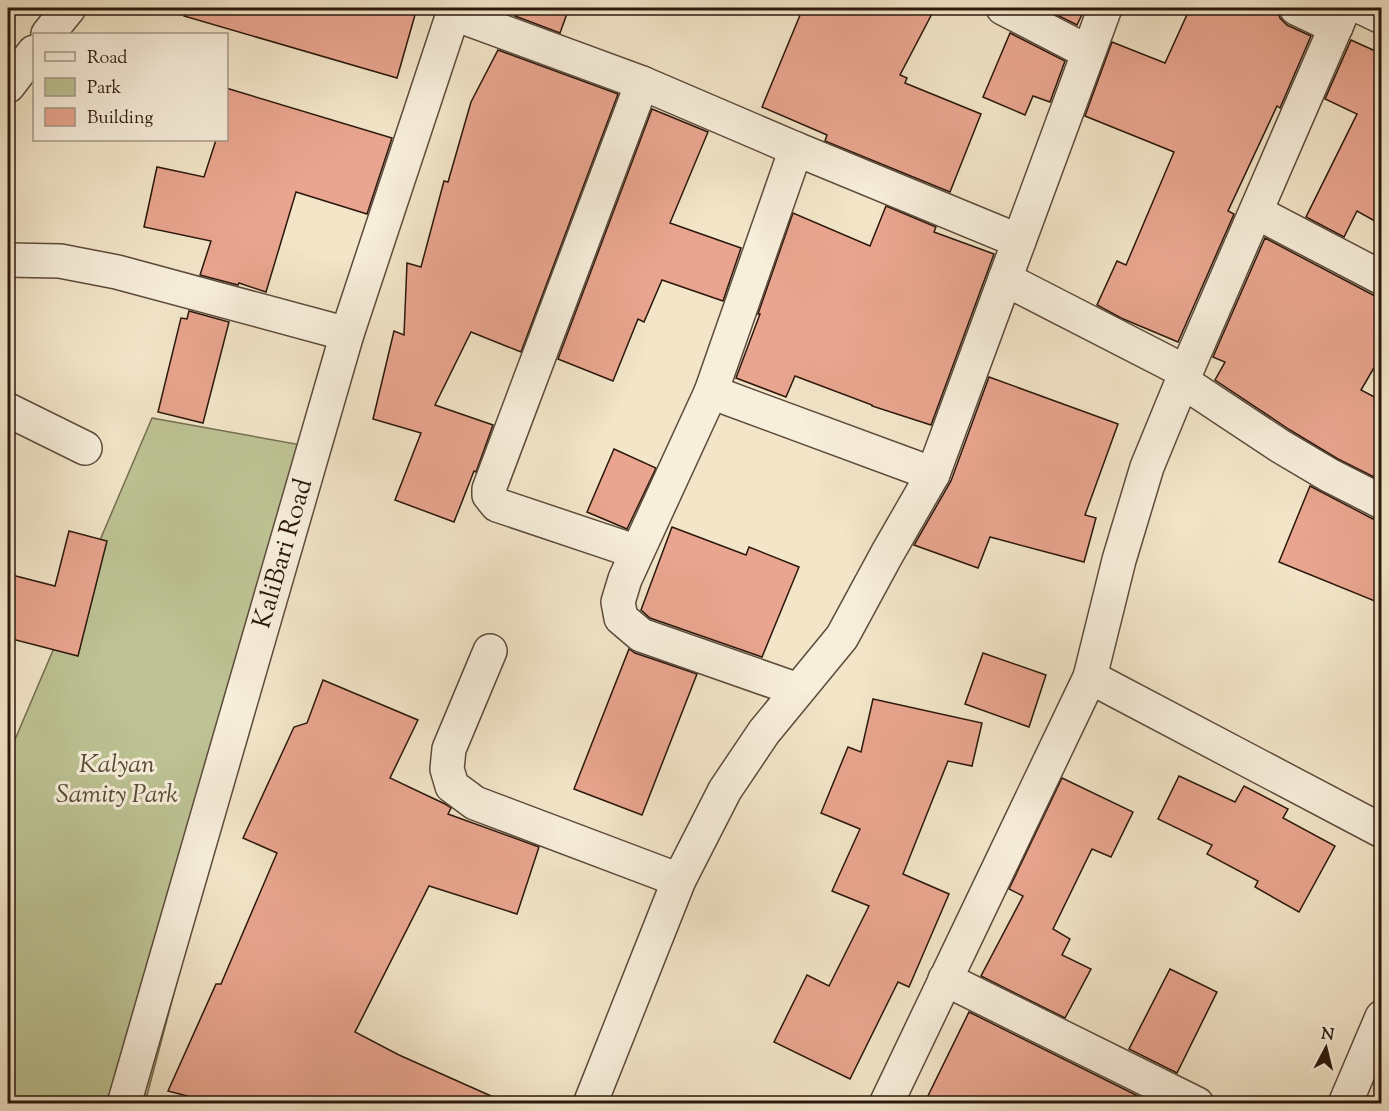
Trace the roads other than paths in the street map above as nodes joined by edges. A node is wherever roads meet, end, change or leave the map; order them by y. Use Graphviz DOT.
graph roads {
  1 [pos="69,8"];
  2 [pos="1003,8"];
  3 [pos="1105,8"];
  4 [pos="1296,8"];
  5 [pos="1363,8"];
  6 [pos="453,10"];
  7 [pos="1340,17"];
  8 [pos="1382,17"];
  9 [pos="49,33"];
  10 [pos="1088,52"];
  11 [pos="33,53"];
  12 [pos="642,83"];
  13 [pos="8,86"];
  14 [pos="796,149"];
  15 [pos="1256,212"];
  16 [pos="1019,241"];
  17 [pos="8,260"];
  18 [pos="1382,278"];
  19 [pos="1005,279"];
  20 [pos="347,334"];
  21 [pos="1184,376"];
  22 [pos="711,392"];
  23 [pos="8,410"];
  24 [pos="85,448"];
  25 [pos="933,474"];
  26 [pos="1382,502"];
  27 [pos="637,552"];
  28 [pos="490,651"];
  29 [pos="1090,677"];
  30 [pos="798,690"];
  31 [pos="1382,831"];
  32 [pos="679,880"];
  33 [pos="945,979"];
  34 [pos="1382,1017"];
  35 [pos="124,1104"];
  36 [pos="590,1104"];
  37 [pos="886,1104"];
  38 [pos="1197,1104"];
  39 [pos="1345,1104"];
  1 -- 9 [label="street"];
  2 -- 10 [label="street"];
  3 -- 10 [label="street"];
  4 -- 7 [label="street"];
  5 -- 8 [label="street"];
  6 -- 12 [label="street"];
  6 -- 20 [label="street, KaliBari Road"];
  7 -- 15 [label="street"];
  10 -- 16 [label="street"];
  11 -- 13 [label="street"];
  12 -- 14 [label="street"];
  12 -- 27 [label="street"];
  14 -- 16 [label="street"];
  14 -- 22 [label="street"];
  15 -- 18 [label="street"];
  15 -- 21 [label="street"];
  16 -- 19 [label="street"];
  17 -- 20 [label="street"];
  19 -- 21 [label="street"];
  19 -- 25 [label="street"];
  20 -- 35 [label="street, KaliBari Road"];
  21 -- 26 [label="street"];
  21 -- 29 [label="street"];
  22 -- 25 [label="street"];
  22 -- 27 [label="street"];
  23 -- 24 [label="street"];
  25 -- 30 [label="street"];
  27 -- 30 [label="street"];
  28 -- 32 [label="street"];
  29 -- 31 [label="street"];
  29 -- 33 [label="street"];
  30 -- 32 [label="street"];
  32 -- 36 [label="street"];
  33 -- 37 [label="street"];
  33 -- 38 [label="street"];
  34 -- 39 [label="street"];
}
